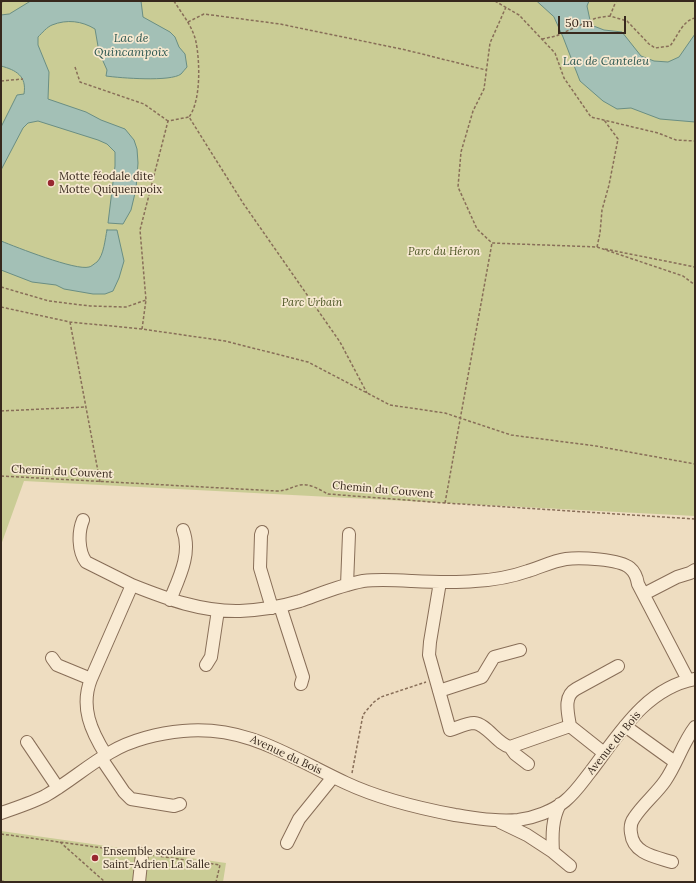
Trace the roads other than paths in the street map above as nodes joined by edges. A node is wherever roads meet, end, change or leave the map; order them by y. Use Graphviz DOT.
graph roads {
  1 [pos="83,520"];
  2 [pos="183,530"];
  3 [pos="262,532"];
  4 [pos="349,534"];
  5 [pos="695,570"];
  6 [pos="440,582"];
  7 [pos="132,585"];
  8 [pos="347,585"];
  9 [pos="641,589"];
  10 [pos="170,600"];
  11 [pos="276,607"];
  12 [pos="218,610"];
  13 [pos="520,650"];
  14 [pos="52,658"];
  15 [pos="206,665"];
  16 [pos="618,666"];
  17 [pos="91,679"];
  18 [pos="691,680"];
  19 [pos="301,684"];
  20 [pos="439,691"];
  21 [pos="570,726"];
  22 [pos="625,726"];
  23 [pos="695,727"];
  24 [pos="28,742"];
  25 [pos="510,747"];
  26 [pos="604,753"];
  27 [pos="104,757"];
  28 [pos="675,762"];
  29 [pos="528,764"];
  30 [pos="333,777"];
  31 [pos="58,788"];
  32 [pos="180,804"];
  33 [pos="560,804"];
  34 [pos="1,813"];
  35 [pos="498,821"];
  36 [pos="287,843"];
  37 [pos="553,852"];
  38 [pos="142,854"];
  39 [pos="672,862"];
  40 [pos="570,866"];
  41 [pos="139,882"];
  1 -- 7 [label="street"];
  2 -- 10 [label="street"];
  3 -- 11 [label="street"];
  4 -- 8 [label="street"];
  5 -- 9 [label="street"];
  6 -- 8 [label="street"];
  6 -- 9 [label="street"];
  6 -- 20 [label="street"];
  7 -- 10 [label="street"];
  7 -- 17 [label="street"];
  8 -- 11 [label="street"];
  9 -- 18 [label="street"];
  10 -- 12 [label="street"];
  11 -- 12 [label="street"];
  11 -- 19 [label="street"];
  12 -- 15 [label="street"];
  13 -- 20 [label="street"];
  14 -- 17 [label="street"];
  16 -- 21 [label="street"];
  17 -- 27 [label="street"];
  18 -- 22 [label="street, Avenue du Bois"];
  20 -- 25 [label="street"];
  21 -- 25 [label="street"];
  21 -- 26 [label="street"];
  22 -- 26 [label="street, Avenue du Bois"];
  22 -- 28 [label="street"];
  23 -- 28 [label="street"];
  24 -- 31 [label="street"];
  25 -- 29 [label="street"];
  26 -- 33 [label="street, Avenue du Bois"];
  27 -- 30 [label="street, Avenue du Bois"];
  27 -- 31 [label="street, Avenue du Bois"];
  27 -- 32 [label="street"];
  28 -- 39 [label="street"];
  30 -- 35 [label="street, Avenue du Bois"];
  30 -- 36 [label="street, Avenue du Bois"];
  31 -- 34 [label="street, Avenue du Bois"];
  33 -- 35 [label="street, Avenue du Bois"];
  33 -- 37 [label="street"];
  35 -- 37 [label="street, Avenue du Bois"];
  37 -- 40 [label="street, Avenue du Bois"];
  38 -- 41 [label="street"];
}
